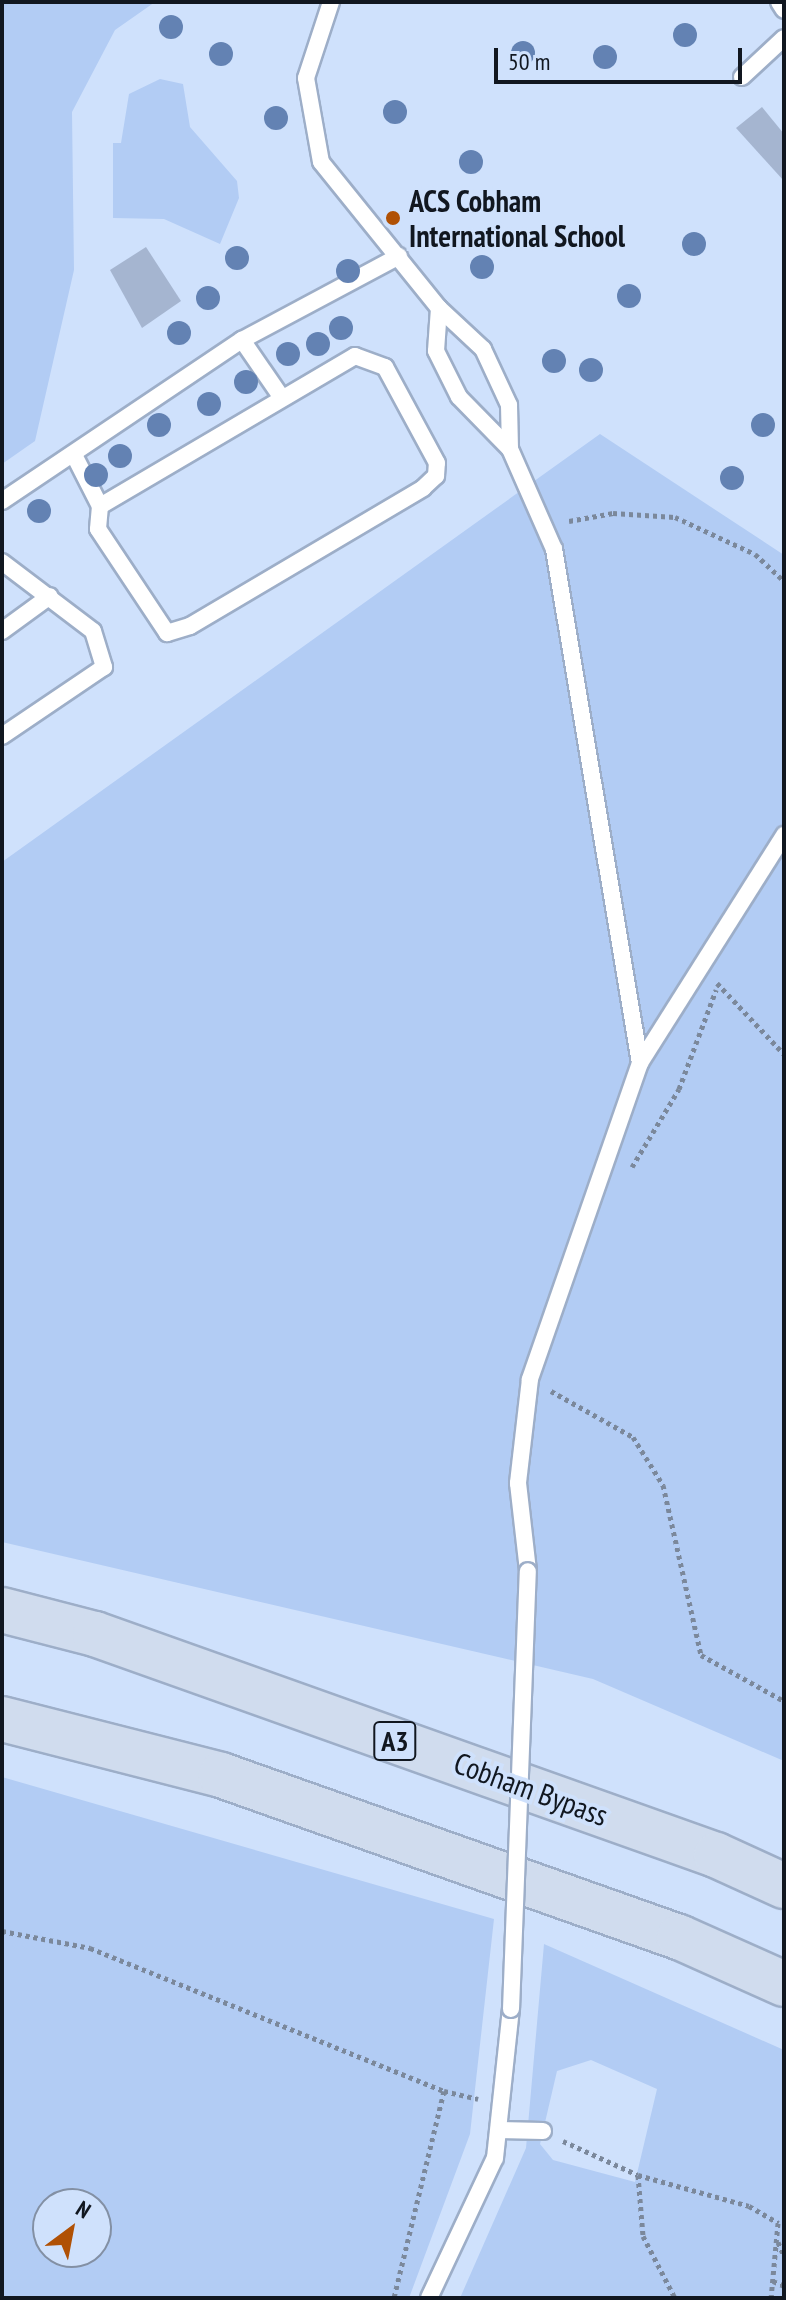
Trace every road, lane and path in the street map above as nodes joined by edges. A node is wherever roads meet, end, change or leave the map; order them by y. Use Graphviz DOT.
graph roads {
  1 [pos="331,2"];
  2 [pos="779,2"];
  3 [pos="784,10"];
  4 [pos="784,38"];
  5 [pos="742,77"];
  6 [pos="399,256"];
  7 [pos="439,308"];
  8 [pos="242,340"];
  9 [pos="282,398"];
  10 [pos="510,449"];
  11 [pos="75,457"];
  12 [pos="2,501"];
  13 [pos="100,506"];
  14 [pos="544,526"];
  15 [pos="2,562"];
  16 [pos="784,581"];
  17 [pos="50,596"];
  18 [pos="2,631"];
  19 [pos="2,736"];
  20 [pos="784,835"];
  21 [pos="701,969"];
  22 [pos="721,970"];
  23 [pos="717,983"];
  24 [pos="784,1054"];
  25 [pos="640,1063"];
  26 [pos="623,1183"];
  27 [pos="551,1373"];
  28 [pos="530,1379"];
  29 [pos="546,1388"];
  30 [pos="545,1403"];
  31 [pos="2,1610"];
  32 [pos="784,1701"];
  33 [pos="2,1719"];
  34 [pos="784,1886"];
  35 [pos="2,1931"];
  36 [pos="784,1984"];
  37 [pos="444,2091"];
  38 [pos="488,2101"];
  39 [pos="499,2130"];
  40 [pos="543,2131"];
  41 [pos="638,2175"];
  42 [pos="777,2240"];
  43 [pos="784,2256"];
  44 [pos="773,2281"];
  45 [pos="784,2286"];
  46 [pos="394,2298"];
  47 [pos="429,2298"];
  48 [pos="675,2298"];
  49 [pos="771,2298"];
  1 -- 6 [label="lane"];
  2 -- 3 [label="lane"];
  4 -- 5 [label="lane"];
  6 -- 7 [label="lane"];
  6 -- 8 [label="lane"];
  7 -- 10 [label="lane"];
  7 -- 10 [label="lane"];
  8 -- 9 [label="lane"];
  8 -- 11 [label="lane"];
  9 -- 13 [label="lane"];
  9 -- 13 [label="lane"];
  10 -- 14 [label="lane"];
  11 -- 12 [label="lane"];
  11 -- 13 [label="lane"];
  14 -- 16 [label="path"];
  14 -- 25 [label="lane"];
  15 -- 17 [label="lane"];
  17 -- 18 [label="lane"];
  17 -- 19 [label="lane"];
  20 -- 21 [label="lane"];
  21 -- 23 [label="path"];
  21 -- 25 [label="lane"];
  22 -- 23 [label="path"];
  23 -- 24 [label="path"];
  23 -- 26 [label="path"];
  25 -- 28 [label="lane"];
  27 -- 29 [label="path"];
  28 -- 29 [label="path"];
  28 -- 39 [label="lane, bridge"];
  29 -- 30 [label="path"];
  29 -- 32 [label="path"];
  31 -- 34 [label="highway, Cobham Bypass / A3"];
  33 -- 36 [label="highway"];
  35 -- 37 [label="path"];
  37 -- 38 [label="path"];
  37 -- 46 [label="path"];
  39 -- 40 [label="lane"];
  39 -- 47 [label="lane"];
  40 -- 41 [label="path"];
  41 -- 42 [label="path"];
  41 -- 48 [label="path"];
  42 -- 43 [label="path"];
  42 -- 44 [label="path"];
  44 -- 45 [label="path"];
  44 -- 49 [label="path"];
}
